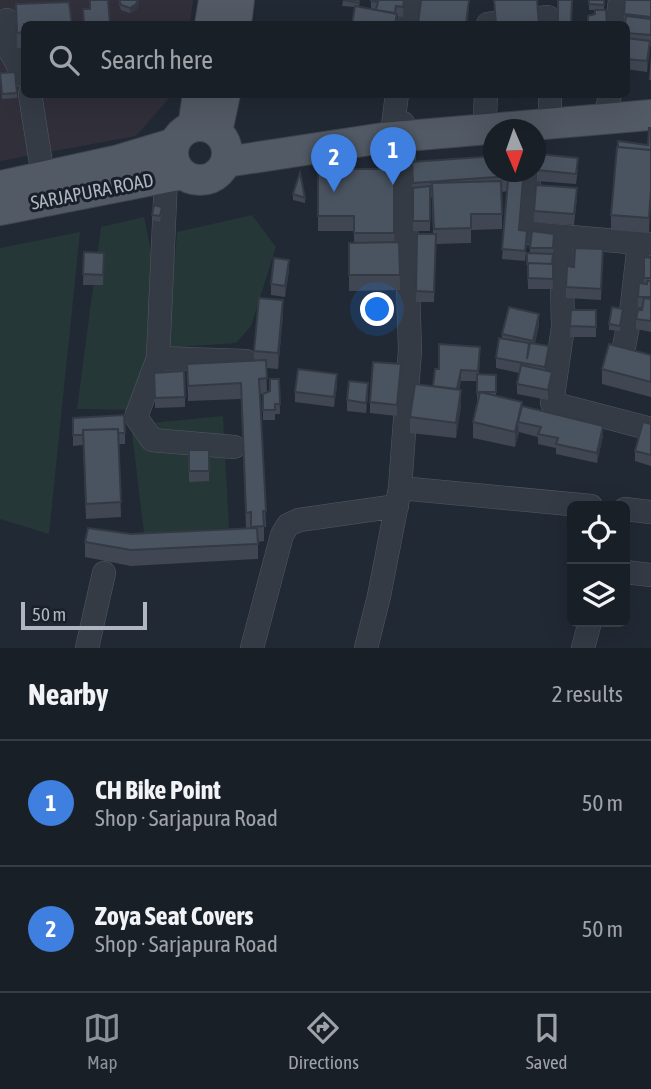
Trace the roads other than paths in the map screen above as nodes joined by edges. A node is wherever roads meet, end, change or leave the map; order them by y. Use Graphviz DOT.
graph roads {
  1 [pos="214,0"];
  2 [pos="239,0"];
  3 [pos="414,0"];
  4 [pos="620,0"];
  5 [pos="7,20"];
  6 [pos="210,21"];
  7 [pos="236,21"];
  8 [pos="410,21"];
  9 [pos="514,21"];
  10 [pos="548,21"];
  11 [pos="617,21"];
  12 [pos="21,71"];
  13 [pos="31,98"];
  14 [pos="199,98"];
  15 [pos="224,98"];
  16 [pos="397,98"];
  17 [pos="609,100"];
  18 [pos="651,101"];
  19 [pos="486,105"];
  20 [pos="548,115"];
  21 [pos="651,115"];
  22 [pos="400,128"];
  23 [pos="207,142"];
  24 [pos="43,176"];
  25 [pos="174,176"];
  26 [pos="529,182"];
  27 [pos="0,186"];
  28 [pos="0,210"];
  29 [pos="561,236"];
  30 [pos="645,244"];
  31 [pos="624,348"];
  32 [pos="159,358"];
  33 [pos="246,361"];
  34 [pos="651,429"];
  35 [pos="234,447"];
  36 [pos="398,497"];
  37 [pos="567,505"];
  38 [pos="630,510"];
  39 [pos="651,512"];
  40 [pos="104,573"];
  41 [pos="630,573"];
  42 [pos="651,575"];
  43 [pos="589,627"];
  44 [pos="87,648"];
  45 [pos="252,648"];
  46 [pos="366,648"];
  47 [pos="583,648"];
  1 -- 6 [label="main road"];
  2 -- 7 [label="main road"];
  3 -- 8 [label="street"];
  4 -- 11 [label="street"];
  5 -- 12 [label="street"];
  9 -- 10 [label="street"];
  13 -- 24 [label="street"];
  14 -- 23 [label="main road"];
  15 -- 23 [label="main road"];
  16 -- 22 [label="street"];
  17 -- 18 [label="main road, SARJAPURA ROAD"];
  17 -- 20 [label="main road, SARJAPURA ROAD"];
  19 -- 20 [label="main road, SARJAPURA ROAD"];
  19 -- 22 [label="main road, SARJAPURA ROAD"];
  20 -- 21 [label="main road, SARJAPURA ROAD"];
  20 -- 22 [label="main road, SARJAPURA ROAD"];
  22 -- 23 [label="main road, SARJAPURA ROAD"];
  22 -- 36 [label="street"];
  23 -- 24 [label="main road, SARJAPURA ROAD"];
  23 -- 25 [label="main road"];
  23 -- 25 [label="main road, SARJAPURA ROAD"];
  24 -- 27 [label="main road, SARJAPURA ROAD"];
  25 -- 28 [label="main road, SARJAPURA ROAD"];
  25 -- 32 [label="street"];
  26 -- 29 [label="street"];
  29 -- 30 [label="street"];
  29 -- 34 [label="street"];
  30 -- 31 [label="street"];
  32 -- 33 [label="street"];
  32 -- 35 [label="street"];
  36 -- 37 [label="street"];
  36 -- 45 [label="street"];
  36 -- 46 [label="street"];
  38 -- 39 [label="street"];
  40 -- 44 [label="street"];
  41 -- 42 [label="street"];
  43 -- 47 [label="street"];
}
